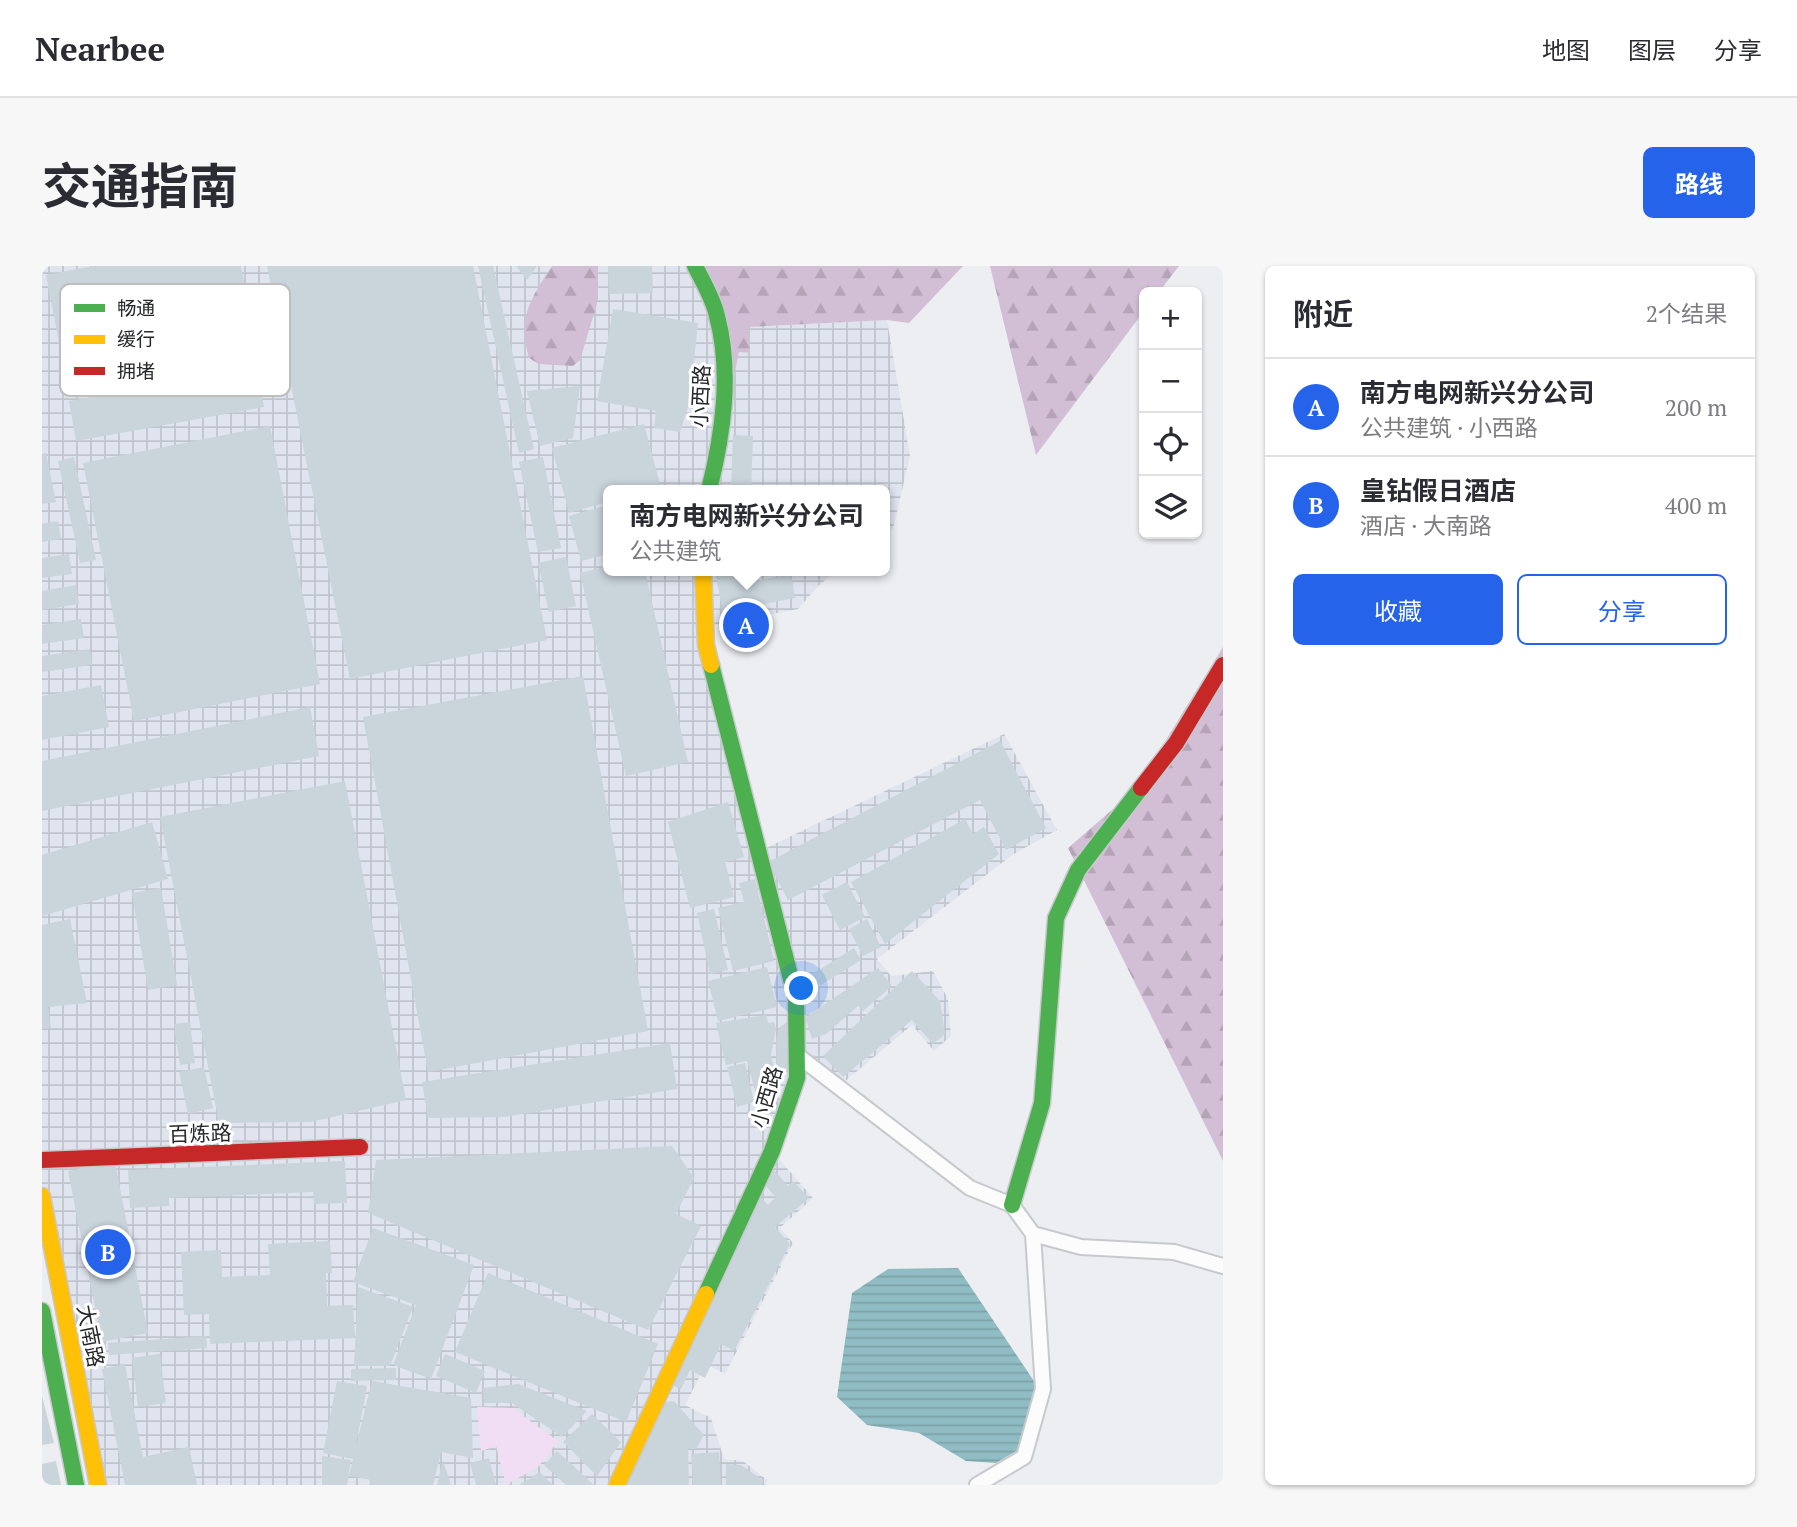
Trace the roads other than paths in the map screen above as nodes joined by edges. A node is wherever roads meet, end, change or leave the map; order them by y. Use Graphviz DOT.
graph roads {
  1 [pos="695,266"];
  2 [pos="710,485"];
  3 [pos="703,576"];
  4 [pos="1223,665"];
  5 [pos="797,1055"];
  6 [pos="360,1147"];
  7 [pos="42,1160"];
  8 [pos="42,1196"];
  9 [pos="1012,1205"];
  10 [pos="1033,1234"];
  11 [pos="1223,1266"];
  12 [pos="42,1311"];
  13 [pos="76,1485"];
  14 [pos="98,1485"];
  15 [pos="617,1485"];
  16 [pos="977,1485"];
  1 -- 2 [label="street, 小西路"];
  3 -- 5 [label="street, 小西路"];
  4 -- 9 [label="street"];
  5 -- 9 [label="street"];
  5 -- 15 [label="street, 小西路"];
  6 -- 7 [label="street, 百炼路"];
  8 -- 14 [label="street, 大南路"];
  9 -- 10 [label="street"];
  10 -- 11 [label="street"];
  10 -- 16 [label="street"];
  12 -- 13 [label="street, 大南路"];
}
